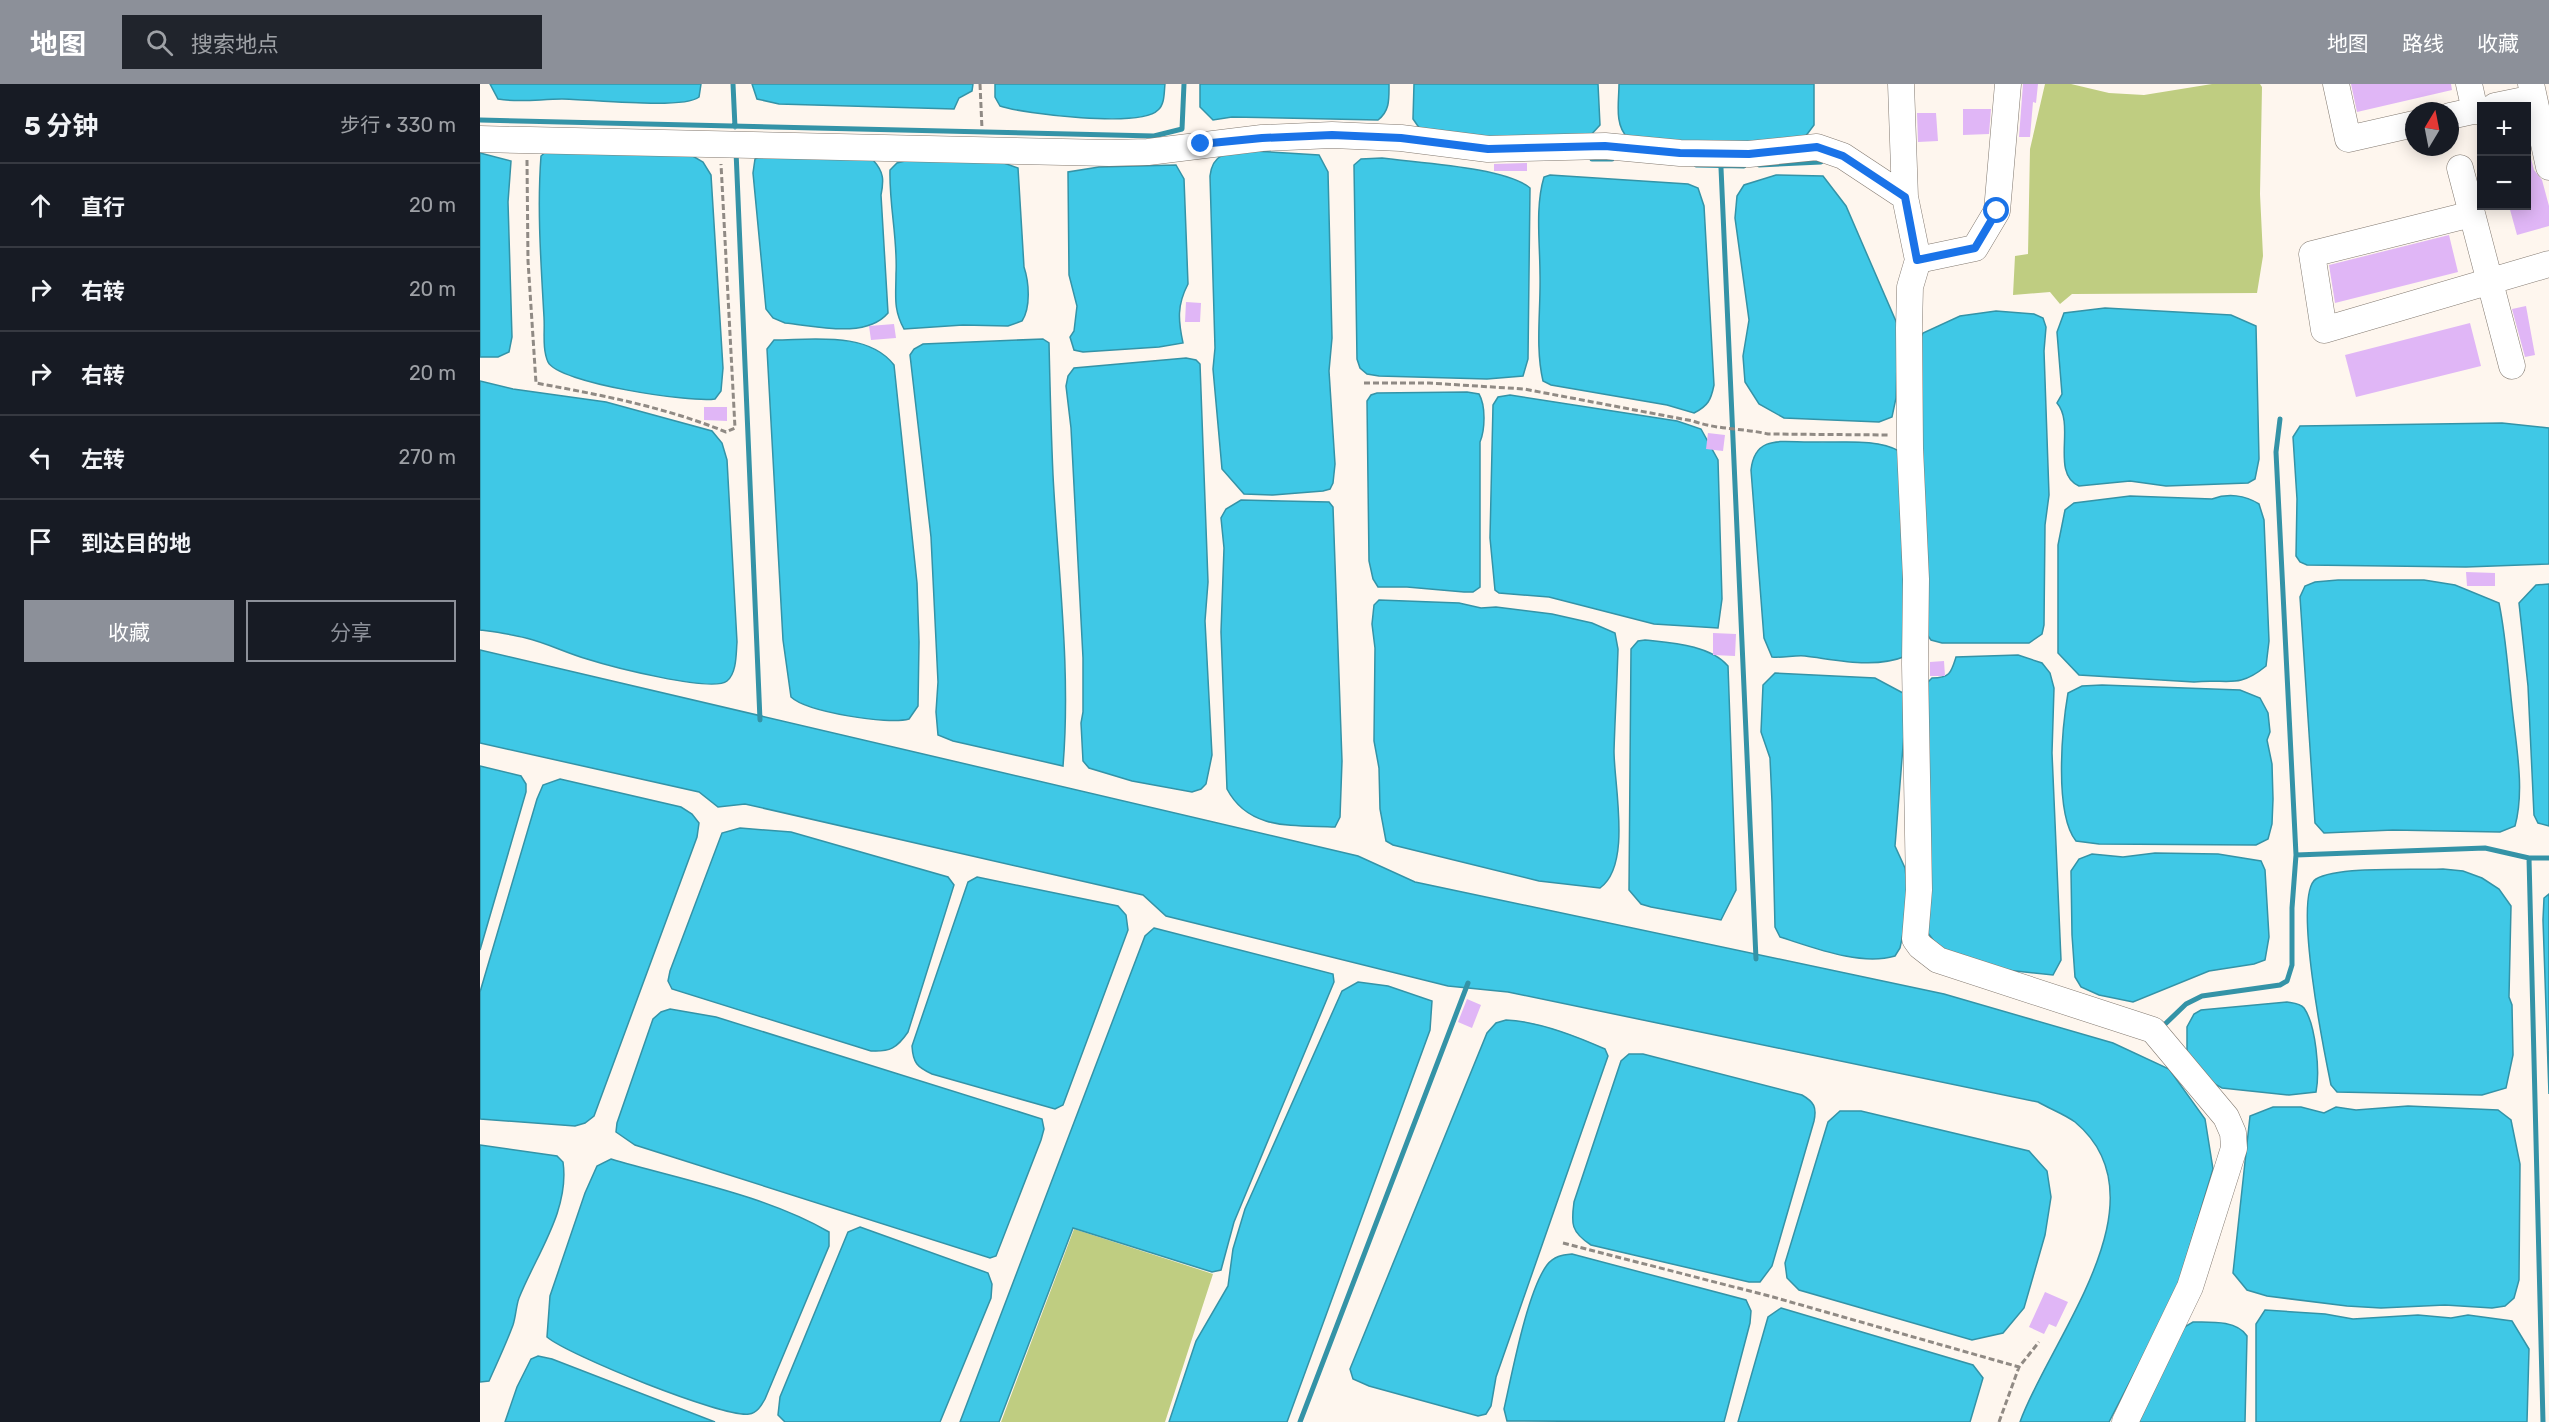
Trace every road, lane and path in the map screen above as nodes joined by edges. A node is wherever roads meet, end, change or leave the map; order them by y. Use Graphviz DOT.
graph roads {
  1 [pos="980,84"];
  2 [pos="1901,84"];
  3 [pos="2008,84"];
  4 [pos="2336,84"];
  5 [pos="2469,84"];
  6 [pos="2533,91"];
  7 [pos="2480,102"];
  8 [pos="2503,102"];
  9 [pos="2477,110"];
  10 [pos="2459,114"];
  11 [pos="2405,126"];
  12 [pos="480,139"];
  13 [pos="528,140"];
  14 [pos="720,144"];
  15 [pos="984,149"];
  16 [pos="2549,167"];
  17 [pos="2460,168"];
  18 [pos="1905,197"];
  19 [pos="2472,214"];
  20 [pos="1917,260"];
  21 [pos="2549,264"];
  22 [pos="2490,282"];
  23 [pos="2512,366"];
  24 [pos="1364,383"];
  25 [pos="1911,435"];
  26 [pos="1563,1243"];
  27 [pos="2039,1342"];
  28 [pos="2019,1367"];
  29 [pos="1999,1422"];
  30 [pos="2125,1422"];
  1 -- 15 [label="path"];
  2 -- 18 [label="street"];
  3 -- 20 [label="street"];
  4 -- 11 [label="street"];
  5 -- 7 [label="street"];
  6 -- 8 [label="street"];
  6 -- 16 [label="street"];
  9 -- 10 [label="street"];
  12 -- 13 [label="street"];
  13 -- 14 [label="street"];
  13 -- 14 [label="path"];
  14 -- 15 [label="street"];
  15 -- 18 [label="street"];
  17 -- 19 [label="street"];
  18 -- 20 [label="street"];
  19 -- 22 [label="street"];
  19 -- 22 [label="street"];
  20 -- 25 [label="street"];
  21 -- 22 [label="street"];
  22 -- 23 [label="street"];
  24 -- 25 [label="path"];
  25 -- 30 [label="street"];
  26 -- 28 [label="path"];
  27 -- 28 [label="path"];
  28 -- 29 [label="path"];
}
